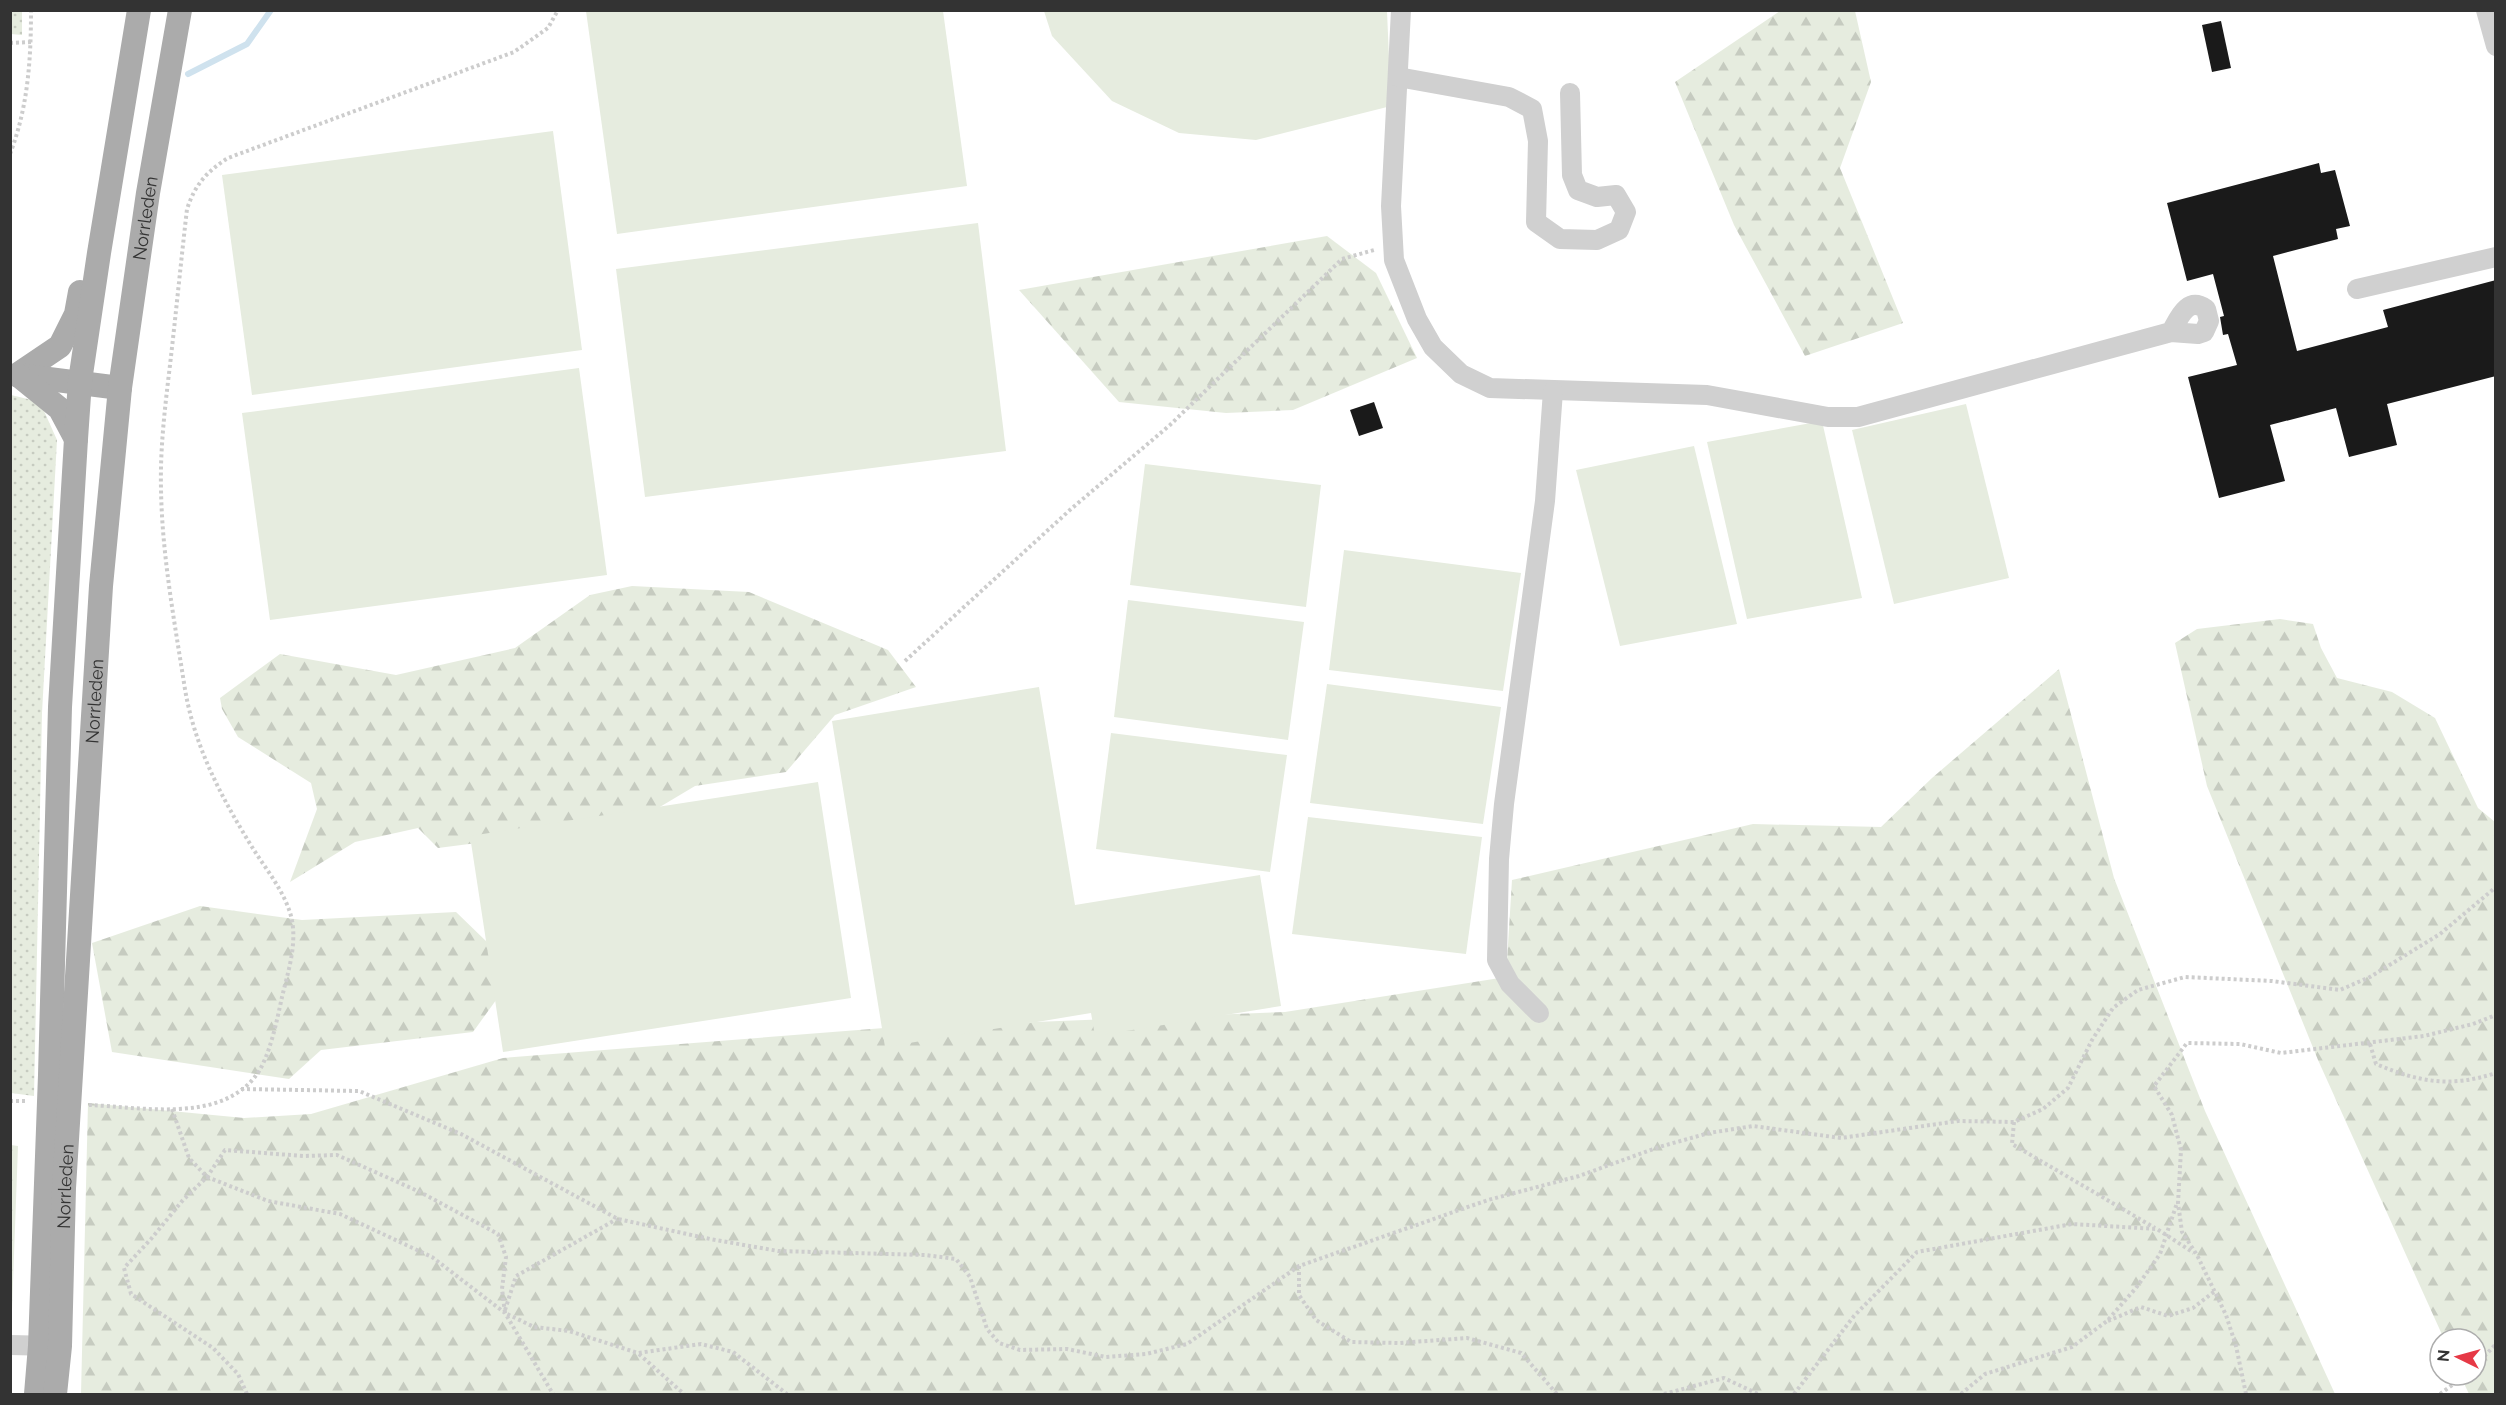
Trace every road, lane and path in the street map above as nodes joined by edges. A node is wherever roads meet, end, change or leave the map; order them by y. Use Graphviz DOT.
graph roads {
  1 [pos="31,10"];
  2 [pos="139,10"];
  3 [pos="180,10"];
  4 [pos="558,10"];
  5 [pos="1401,10"];
  6 [pos="2486,10"];
  7 [pos="31,42"];
  8 [pos="10,43"];
  9 [pos="2496,46"];
  10 [pos="1398,77"];
  11 [pos="1570,93"];
  12 [pos="10,154"];
  13 [pos="1392,244"];
  14 [pos="99,253"];
  15 [pos="2496,257"];
  16 [pos="2357,289"];
  17 [pos="2171,332"];
  18 [pos="14,374"];
  19 [pos="80,381"];
  20 [pos="120,388"];
  21 [pos="1553,391"];
  22 [pos="76,439"];
  23 [pos="905,661"];
  24 [pos="2496,887"];
  25 [pos="1539,1013"];
  26 [pos="2496,1015"];
  27 [pos="2370,1044"];
  28 [pos="2496,1073"];
  29 [pos="241,1089"];
  30 [pos="10,1101"];
  31 [pos="36,1102"];
  32 [pos="89,1105"];
  33 [pos="171,1109"];
  34 [pos="2014,1122"];
  35 [pos="207,1177"];
  36 [pos="2178,1203"];
  37 [pos="618,1219"];
  38 [pos="2157,1229"];
  39 [pos="2166,1235"];
  40 [pos="2198,1255"];
  41 [pos="1299,1266"];
  42 [pos="2215,1291"];
  43 [pos="504,1313"];
  44 [pos="2107,1322"];
  45 [pos="10,1345"];
  46 [pos="50,1346"];
  47 [pos="638,1353"];
  48 [pos="36,1395"];
  49 [pos="55,1395"];
  50 [pos="247,1395"];
  51 [pos="553,1395"];
  52 [pos="684,1395"];
  53 [pos="787,1395"];
  54 [pos="1557,1395"];
  55 [pos="1664,1395"];
  56 [pos="1758,1395"];
  57 [pos="1794,1395"];
  58 [pos="1961,1395"];
  59 [pos="2246,1395"];
  1 -- 7 [label="path"];
  2 -- 14 [label="main road, Norrleden"];
  3 -- 20 [label="main road, Norrleden"];
  4 -- 29 [label="path"];
  5 -- 10 [label="street"];
  6 -- 9 [label="street"];
  7 -- 8 [label="path"];
  7 -- 12 [label="path"];
  10 -- 11 [label="street"];
  10 -- 13 [label="street"];
  13 -- 21 [label="street"];
  13 -- 23 [label="path"];
  14 -- 18 [label="main road"];
  14 -- 19 [label="main road, Norrleden"];
  15 -- 16 [label="street"];
  17 -- 21 [label="street"];
  18 -- 19 [label="main road"];
  18 -- 22 [label="main road"];
  19 -- 20 [label="main road"];
  19 -- 22 [label="main road, Norrleden"];
  20 -- 46 [label="main road, Norrleden"];
  21 -- 25 [label="street"];
  22 -- 46 [label="main road, Norrleden"];
  24 -- 34 [label="path"];
  26 -- 27 [label="path"];
  27 -- 28 [label="path"];
  27 -- 36 [label="path"];
  29 -- 33 [label="path"];
  29 -- 37 [label="path"];
  30 -- 31 [label="path"];
  32 -- 33 [label="path"];
  33 -- 35 [label="path"];
  34 -- 38 [label="path"];
  34 -- 41 [label="path"];
  35 -- 43 [label="path"];
  35 -- 43 [label="path"];
  35 -- 50 [label="path"];
  36 -- 39 [label="path"];
  36 -- 40 [label="path"];
  37 -- 41 [label="path"];
  37 -- 43 [label="path"];
  38 -- 39 [label="path"];
  38 -- 57 [label="path"];
  39 -- 40 [label="path"];
  39 -- 44 [label="path"];
  40 -- 42 [label="path"];
  41 -- 54 [label="path"];
  42 -- 44 [label="path"];
  42 -- 59 [label="path"];
  43 -- 47 [label="path"];
  43 -- 51 [label="path"];
  44 -- 58 [label="path"];
  45 -- 46 [label="street"];
  46 -- 48 [label="main road, Norrleden"];
  46 -- 49 [label="main road, Norrleden"];
  47 -- 52 [label="path"];
  47 -- 53 [label="path"];
  55 -- 56 [label="path"];
}
